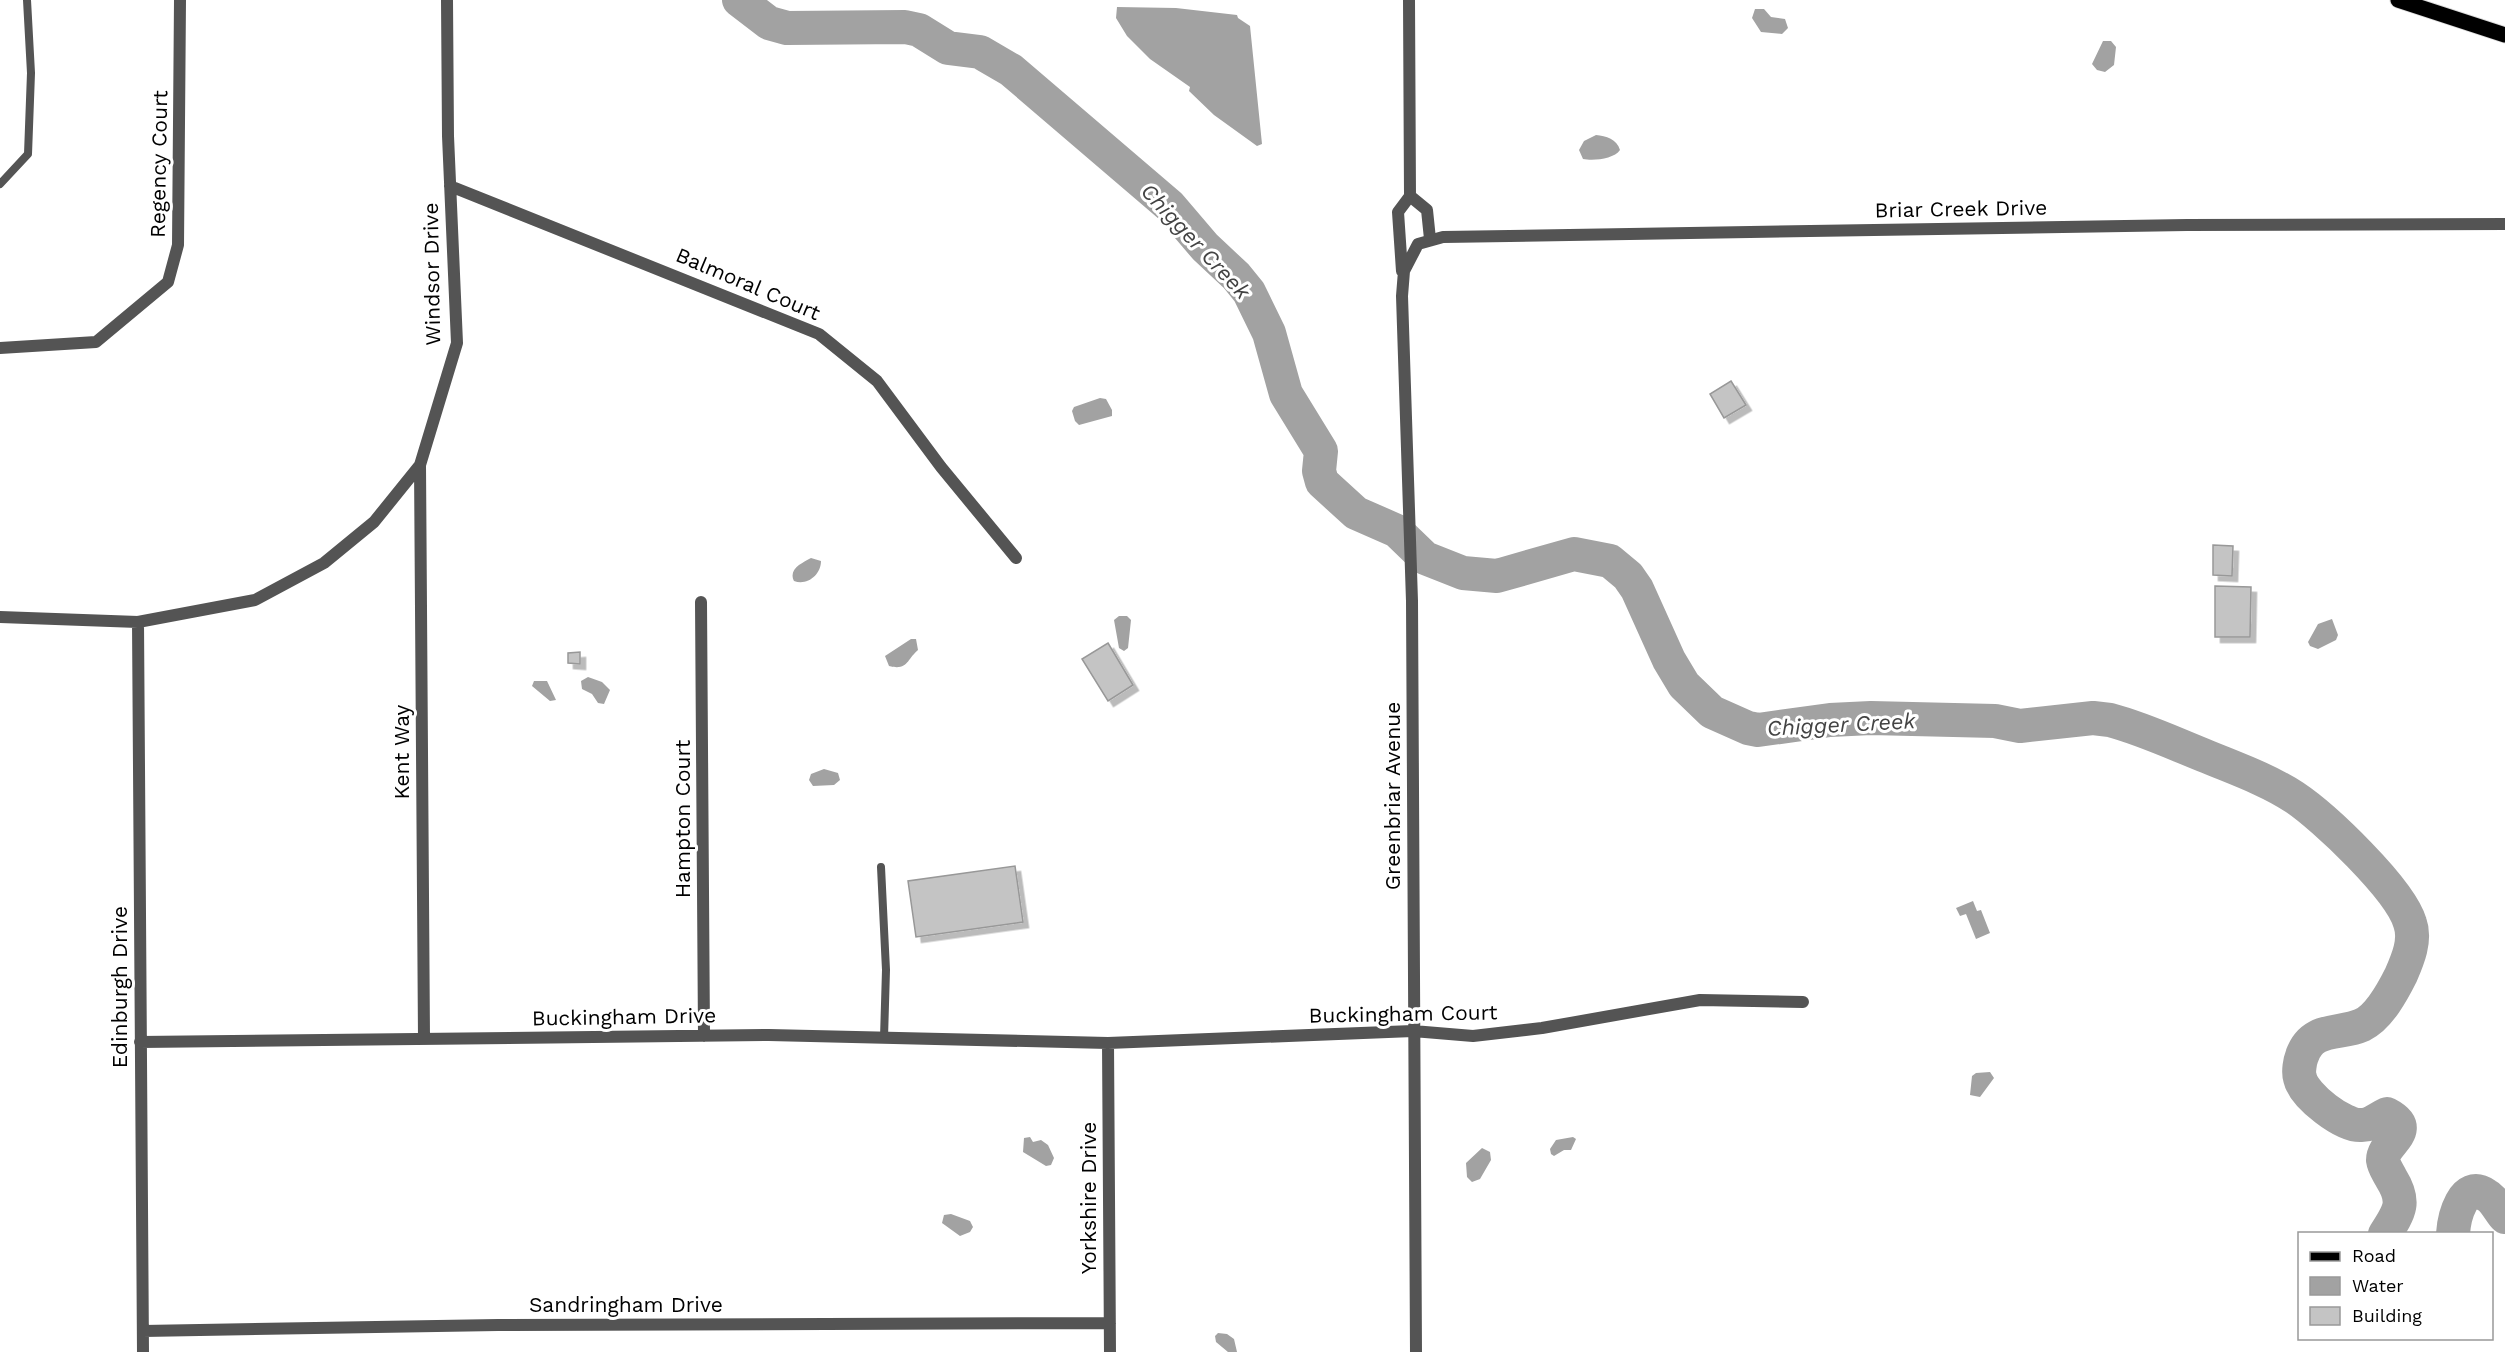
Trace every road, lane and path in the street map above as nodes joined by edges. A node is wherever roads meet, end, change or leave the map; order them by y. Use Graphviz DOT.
graph roads {
  1 [pos="27,0"];
  2 [pos="180,0"];
  3 [pos="447,0"];
  4 [pos="1409,0"];
  5 [pos="2398,0"];
  6 [pos="2505,35"];
  7 [pos="0,184"];
  8 [pos="450,186"];
  9 [pos="1410,195"];
  10 [pos="2505,224"];
  11 [pos="1424,242"];
  12 [pos="1403,282"];
  13 [pos="0,348"];
  14 [pos="420,465"];
  15 [pos="1016,558"];
  16 [pos="701,602"];
  17 [pos="0,617"];
  18 [pos="138,622"];
  19 [pos="881,867"];
  20 [pos="1803,1002"];
  21 [pos="1413,1031"];
  22 [pos="704,1036"];
  23 [pos="884,1038"];
  24 [pos="424,1039"];
  25 [pos="140,1042"];
  26 [pos="1108,1043"];
  27 [pos="1110,1323"];
  28 [pos="143,1331"];
  29 [pos="143,1352"];
  30 [pos="1110,1352"];
  31 [pos="1416,1352"];
  1 -- 7 [label="lane"];
  2 -- 13 [label="street, Regency Court"];
  3 -- 8 [label="street, Windsor Drive"];
  4 -- 9 [label="street"];
  5 -- 6 [label="main road"];
  8 -- 14 [label="street, Windsor Drive"];
  8 -- 15 [label="street, Balmoral Court"];
  9 -- 11 [label="street"];
  9 -- 12 [label="street"];
  10 -- 11 [label="street, Briar Creek Drive"];
  11 -- 12 [label="street, Greenbriar Avenue"];
  12 -- 21 [label="street, Greenbriar Avenue"];
  14 -- 18 [label="street, Windsor Drive"];
  14 -- 24 [label="street, Kent Way"];
  16 -- 22 [label="street, Hampton Court"];
  17 -- 18 [label="street, Windsor Drive"];
  18 -- 25 [label="street, Edinburgh Drive"];
  19 -- 23 [label="lane"];
  20 -- 21 [label="street, Buckingham Court"];
  21 -- 26 [label="street, Buckingham Court"];
  21 -- 31 [label="street, Greenbriar Avenue"];
  22 -- 23 [label="street, Buckingham Drive"];
  22 -- 24 [label="street, Buckingham Drive"];
  23 -- 26 [label="street, Buckingham Drive"];
  24 -- 25 [label="street, Buckingham Drive"];
  25 -- 28 [label="street, Edinburgh Drive"];
  26 -- 27 [label="street, Yorkshire Drive"];
  27 -- 28 [label="street, Sandringham Drive"];
  27 -- 30 [label="street, Yorkshire Drive"];
  28 -- 29 [label="street, Edinburgh Drive"];
}
